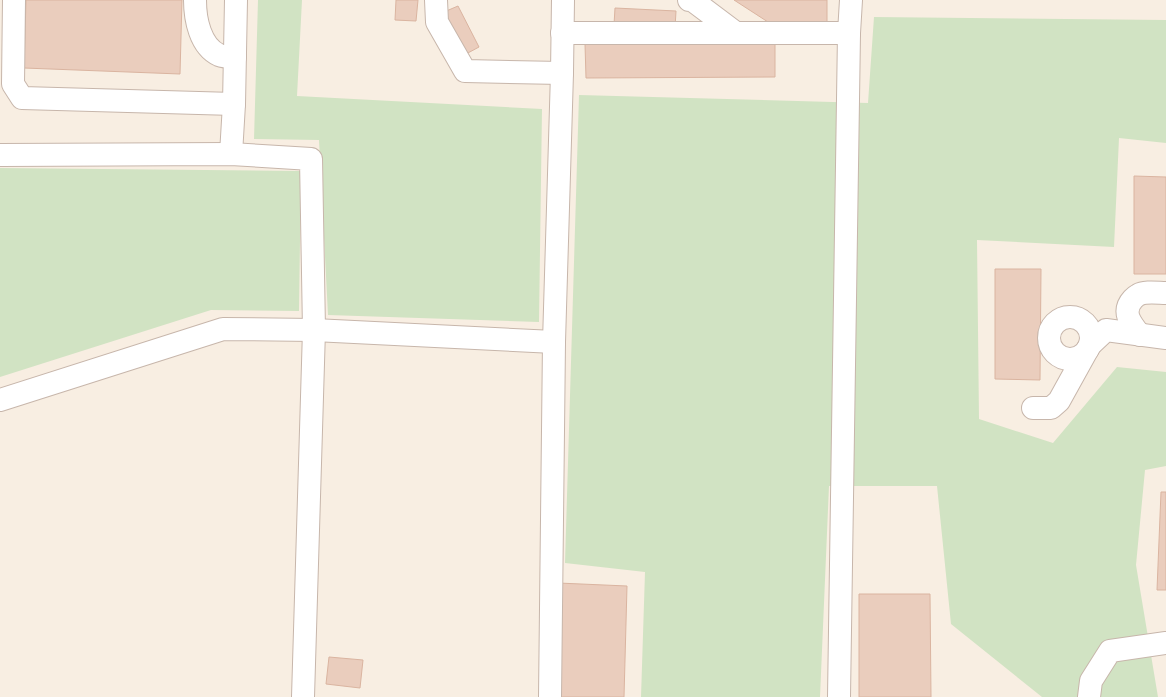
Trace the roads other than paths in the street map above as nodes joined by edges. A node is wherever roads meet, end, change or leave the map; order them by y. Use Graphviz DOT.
graph roads {
  1 [pos="14,0"];
  2 [pos="195,0"];
  3 [pos="236,0"];
  4 [pos="436,0"];
  5 [pos="563,0"];
  6 [pos="690,0"];
  7 [pos="851,0"];
  8 [pos="562,33"];
  9 [pos="736,33"];
  10 [pos="849,33"];
  11 [pos="235,57"];
  12 [pos="562,73"];
  13 [pos="234,104"];
  14 [pos="231,154"];
  15 [pos="0,155"];
  16 [pos="1166,293"];
  17 [pos="314,330"];
  18 [pos="1140,335"];
  19 [pos="1166,338"];
  20 [pos="554,342"];
  21 [pos="0,400"];
  22 [pos="1033,408"];
  23 [pos="1166,643"];
  24 [pos="304,697"];
  25 [pos="550,697"];
  26 [pos="839,697"];
  27 [pos="1089,697"];
  1 -- 13 [label="lane"];
  2 -- 11 [label="lane"];
  3 -- 11 [label="lane"];
  4 -- 12 [label="lane"];
  5 -- 8 [label="lane"];
  6 -- 9 [label="lane"];
  7 -- 10 [label="lane"];
  8 -- 9 [label="lane"];
  8 -- 12 [label="lane"];
  9 -- 10 [label="lane"];
  10 -- 26 [label="lane"];
  11 -- 13 [label="lane"];
  12 -- 20 [label="lane"];
  13 -- 14 [label="lane"];
  14 -- 15 [label="lane"];
  14 -- 17 [label="lane"];
  16 -- 18 [label="lane"];
  17 -- 20 [label="lane"];
  17 -- 21 [label="lane"];
  17 -- 24 [label="lane"];
  18 -- 19 [label="lane"];
  18 -- 22 [label="lane"];
  20 -- 25 [label="lane"];
  23 -- 27 [label="lane"];
}
